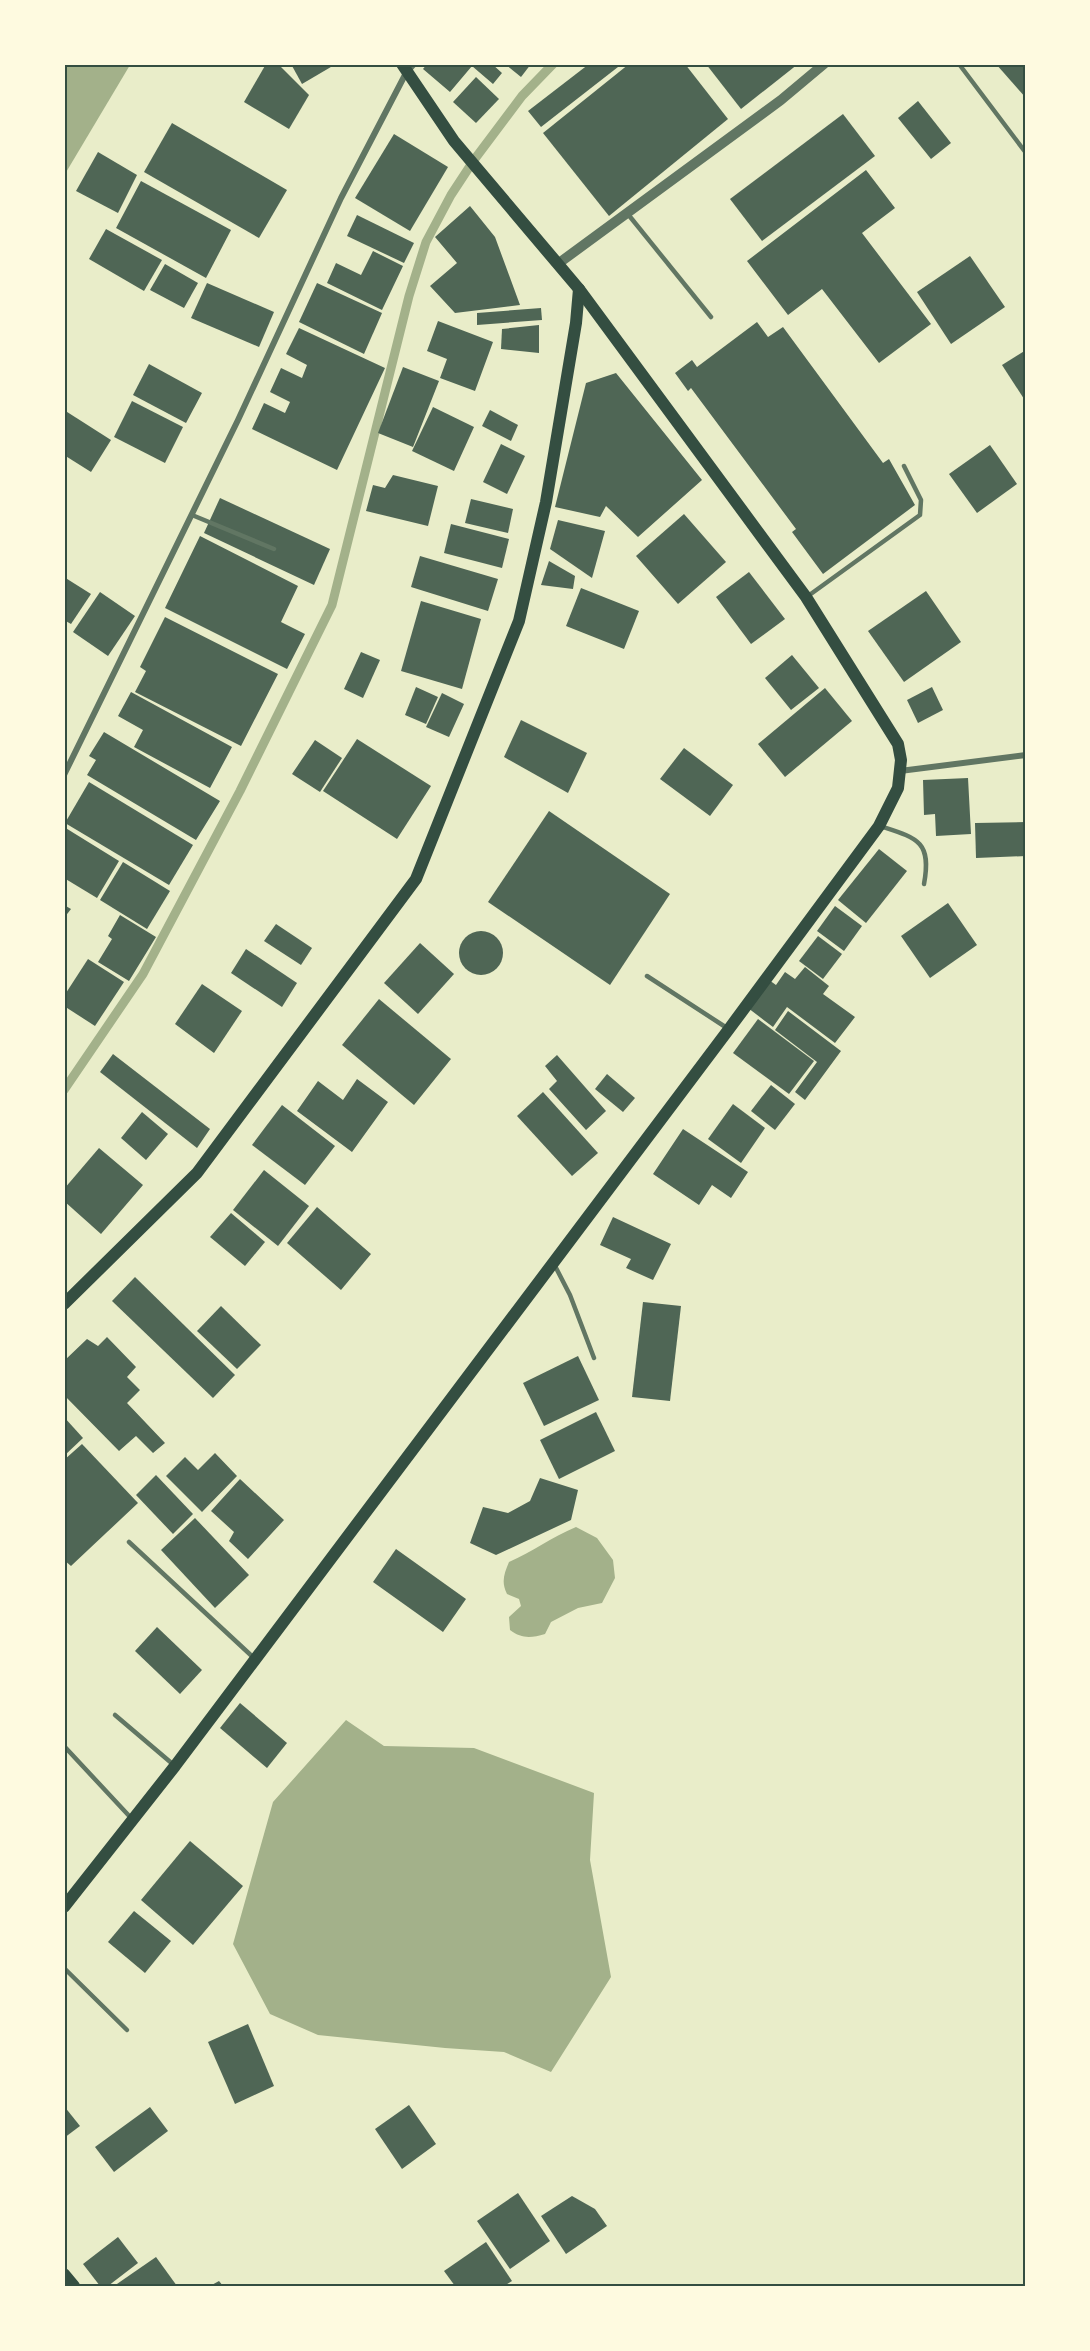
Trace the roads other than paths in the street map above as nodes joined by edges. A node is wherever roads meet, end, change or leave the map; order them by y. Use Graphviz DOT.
graph roads {
  1 [pos="824,64"];
  2 [pos="959,64"];
  3 [pos="407,67"];
  4 [pos="1026,153"];
  5 [pos="627,213"];
  6 [pos="559,263"];
  7 [pos="579,289"];
  8 [pos="711,317"];
  9 [pos="904,466"];
  10 [pos="192,516"];
  11 [pos="274,549"];
  12 [pos="806,597"];
  13 [pos="1026,755"];
  14 [pos="900,771"];
  15 [pos="64,775"];
  16 [pos="879,826"];
  17 [pos="924,884"];
  18 [pos="647,976"];
  19 [pos="729,1029"];
  20 [pos="553,1261"];
  21 [pos="64,1304"];
  22 [pos="594,1358"];
  23 [pos="129,1542"];
  24 [pos="255,1659"];
  25 [pos="115,1715"];
  26 [pos="64,1746"];
  27 [pos="175,1766"];
  28 [pos="133,1819"];
  29 [pos="64,1907"];
  30 [pos="64,1968"];
  31 [pos="127,2030"];
  32 [pos="64,2274"];
  33 [pos="74,2286"];
  1 -- 5 [label="street"];
  2 -- 4 [label="lane"];
  3 -- 6 [label="main road"];
  3 -- 10 [label="street"];
  5 -- 6 [label="street"];
  5 -- 8 [label="lane"];
  6 -- 7 [label="main road"];
  7 -- 12 [label="main road"];
  7 -- 21 [label="main road"];
  9 -- 12 [label="lane"];
  10 -- 11 [label="lane"];
  10 -- 15 [label="street"];
  12 -- 14 [label="main road"];
  13 -- 14 [label="street"];
  14 -- 16 [label="main road"];
  16 -- 17 [label="lane"];
  16 -- 19 [label="main road"];
  18 -- 19 [label="lane"];
  19 -- 20 [label="main road"];
  20 -- 22 [label="lane"];
  20 -- 24 [label="main road"];
  23 -- 24 [label="lane"];
  24 -- 27 [label="main road"];
  25 -- 27 [label="lane"];
  26 -- 28 [label="lane"];
  27 -- 28 [label="main road"];
  28 -- 29 [label="main road"];
  30 -- 31 [label="lane"];
  32 -- 33 [label="main road"];
}
